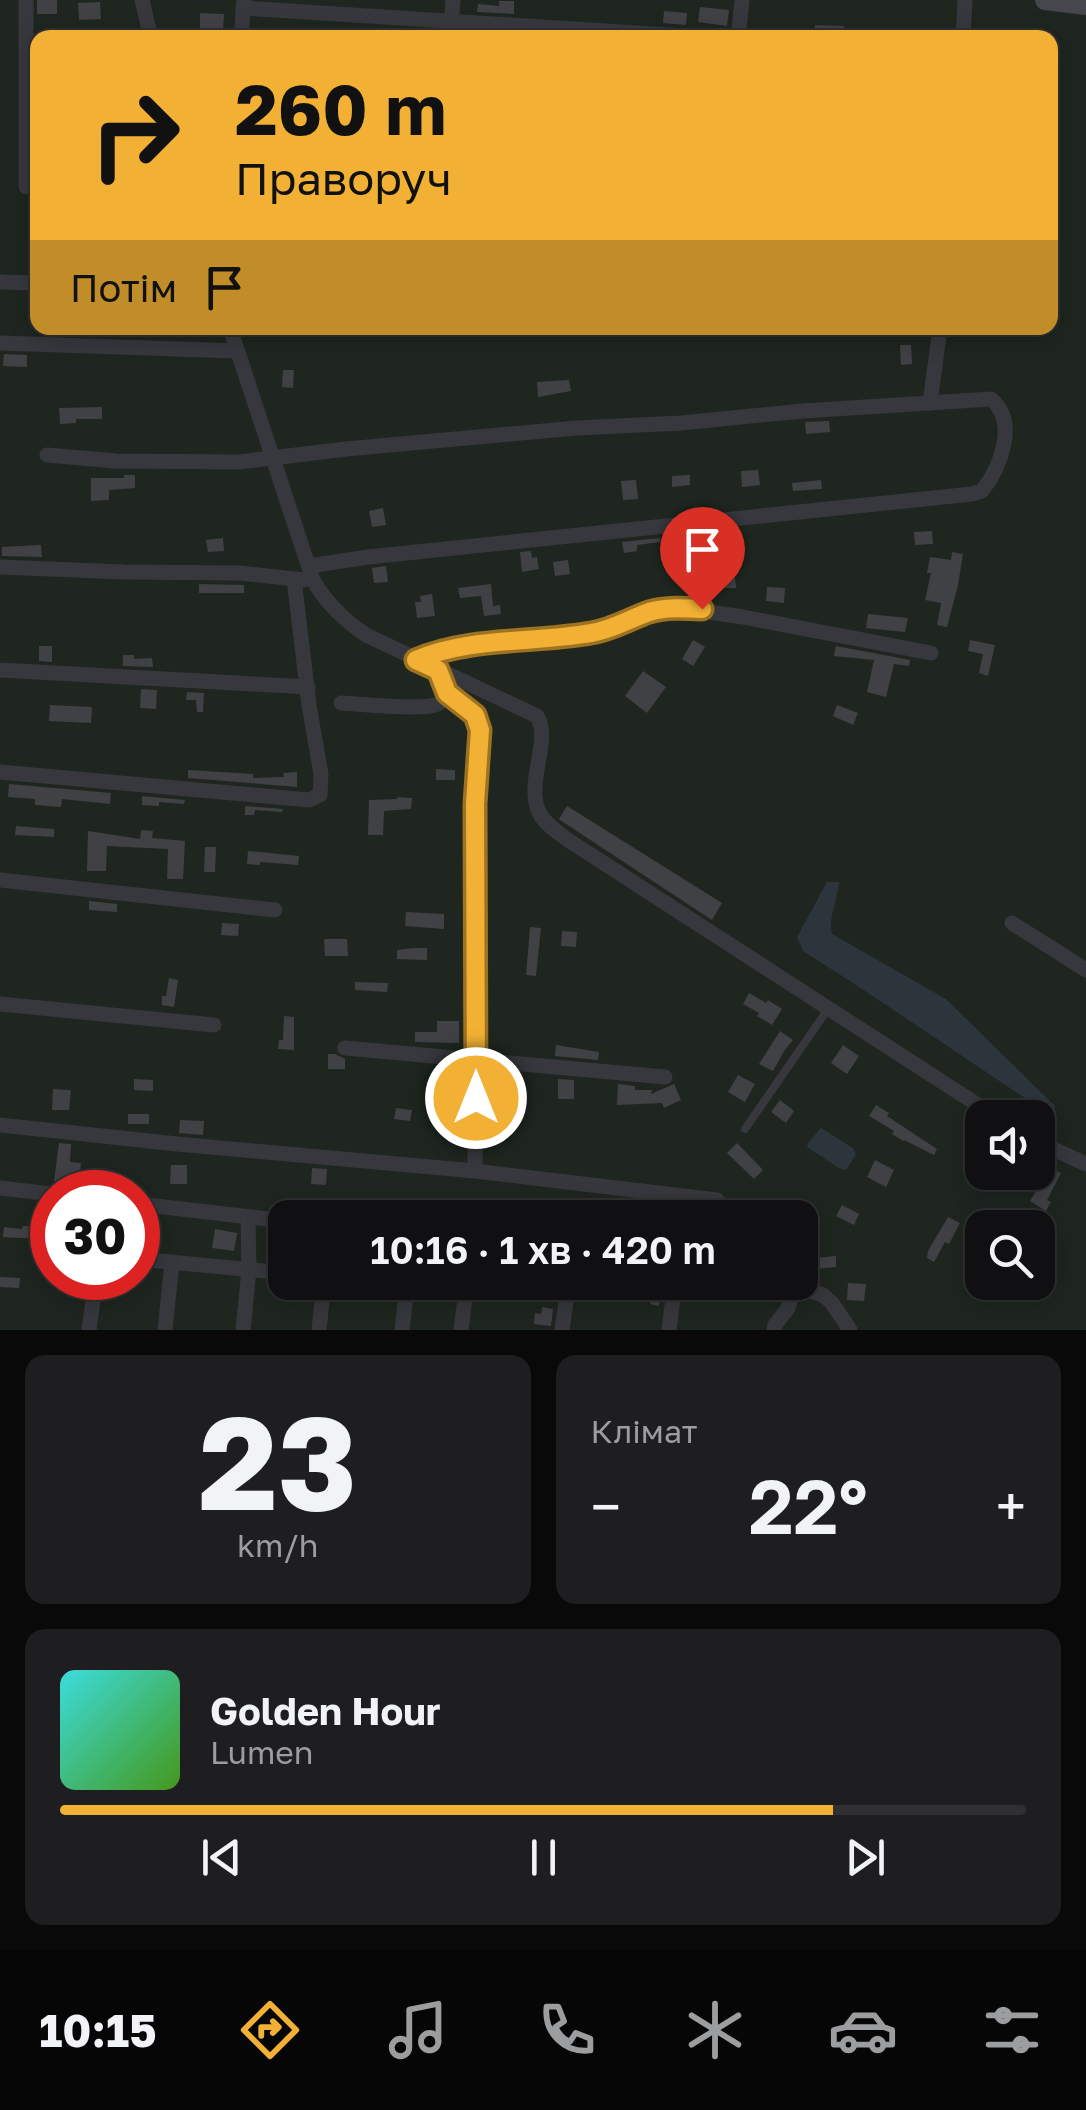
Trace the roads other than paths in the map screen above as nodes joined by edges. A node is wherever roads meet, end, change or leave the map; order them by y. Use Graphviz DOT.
graph roads {
  1 [pos="26,0"];
  2 [pos="142,0"];
  3 [pos="453,0"];
  4 [pos="742,0"];
  5 [pos="966,0"];
  6 [pos="1045,0"];
  7 [pos="244,4"];
  8 [pos="1086,6"];
  9 [pos="149,30"];
  10 [pos="242,30"];
  11 [pos="451,30"];
  12 [pos="739,30"];
  13 [pos="964,30"];
  14 [pos="26,187"];
  15 [pos="0,282"];
  16 [pos="30,283"];
  17 [pos="232,335"];
  18 [pos="939,335"];
  19 [pos="0,343"];
  20 [pos="236,351"];
  21 [pos="930,403"];
  22 [pos="47,456"];
  23 [pos="272,459"];
  24 [pos="0,567"];
  25 [pos="311,573"];
  26 [pos="294,579"];
  27 [pos="931,653"];
  28 [pos="416,660"];
  29 [pos="0,670"];
  30 [pos="438,670"];
  31 [pos="308,686"];
  32 [pos="447,693"];
  33 [pos="340,704"];
  34 [pos="0,772"];
  35 [pos="0,880"];
  36 [pos="274,910"];
  37 [pos="1012,923"];
  38 [pos="1086,970"];
  39 [pos="0,1004"];
  40 [pos="828,1009"];
  41 [pos="214,1025"];
  42 [pos="344,1048"];
  43 [pos="476,1061"];
  44 [pos="666,1077"];
  45 [pos="970,1100"];
  46 [pos="0,1125"];
  47 [pos="745,1129"];
  48 [pos="1055,1150"];
  49 [pos="1086,1164"];
  50 [pos="476,1170"];
  51 [pos="0,1188"];
  52 [pos="30,1191"];
  53 [pos="717,1200"];
  54 [pos="160,1207"];
  55 [pos="248,1218"];
  56 [pos="268,1220"];
  57 [pos="160,1261"];
  58 [pos="172,1262"];
  59 [pos="249,1270"];
  60 [pos="268,1272"];
  61 [pos="818,1294"];
  62 [pos="93,1300"];
  63 [pos="322,1300"];
  64 [pos="405,1300"];
  65 [pos="465,1300"];
  66 [pos="566,1300"];
  67 [pos="673,1300"];
  68 [pos="789,1300"];
  69 [pos="89,1330"];
  70 [pos="165,1330"];
  71 [pos="242,1330"];
  72 [pos="320,1330"];
  73 [pos="402,1330"];
  74 [pos="461,1330"];
  75 [pos="562,1330"];
  76 [pos="668,1330"];
  77 [pos="774,1330"];
  78 [pos="850,1330"];
  1 -- 14 [label="street"];
  2 -- 9 [label="street"];
  3 -- 11 [label="street"];
  4 -- 12 [label="street"];
  5 -- 13 [label="street"];
  6 -- 8 [label="street"];
  7 -- 10 [label="street"];
  7 -- 11 [label="street"];
  15 -- 16 [label="street"];
  17 -- 20 [label="street"];
  18 -- 21 [label="street"];
  19 -- 20 [label="street"];
  20 -- 23 [label="street"];
  21 -- 23 [label="street"];
  21 -- 25 [label="street"];
  22 -- 23 [label="street"];
  23 -- 25 [label="street"];
  24 -- 26 [label="street"];
  25 -- 26 [label="street"];
  25 -- 28 [label="street"];
  26 -- 31 [label="street"];
  27 -- 28 [label="street"];
  28 -- 30 [label="street"];
  29 -- 31 [label="street"];
  30 -- 32 [label="street"];
  30 -- 40 [label="street"];
  31 -- 34 [label="street"];
  32 -- 33 [label="street"];
  32 -- 43 [label="street"];
  35 -- 36 [label="street"];
  37 -- 38 [label="street"];
  39 -- 41 [label="street"];
  40 -- 45 [label="street"];
  40 -- 47 [label="lane"];
  42 -- 43 [label="street"];
  43 -- 44 [label="street"];
  43 -- 50 [label="street"];
  46 -- 50 [label="street"];
  48 -- 49 [label="street"];
  50 -- 53 [label="street"];
  51 -- 52 [label="street"];
  54 -- 55 [label="street"];
  55 -- 56 [label="street"];
  55 -- 59 [label="street"];
  57 -- 58 [label="street"];
  58 -- 59 [label="street"];
  58 -- 70 [label="street"];
  59 -- 60 [label="street"];
  59 -- 71 [label="street"];
  61 -- 78 [label="street"];
  62 -- 69 [label="street"];
  63 -- 72 [label="street"];
  64 -- 73 [label="street"];
  65 -- 74 [label="street"];
  66 -- 75 [label="street"];
  67 -- 76 [label="street"];
  68 -- 77 [label="street"];
}
